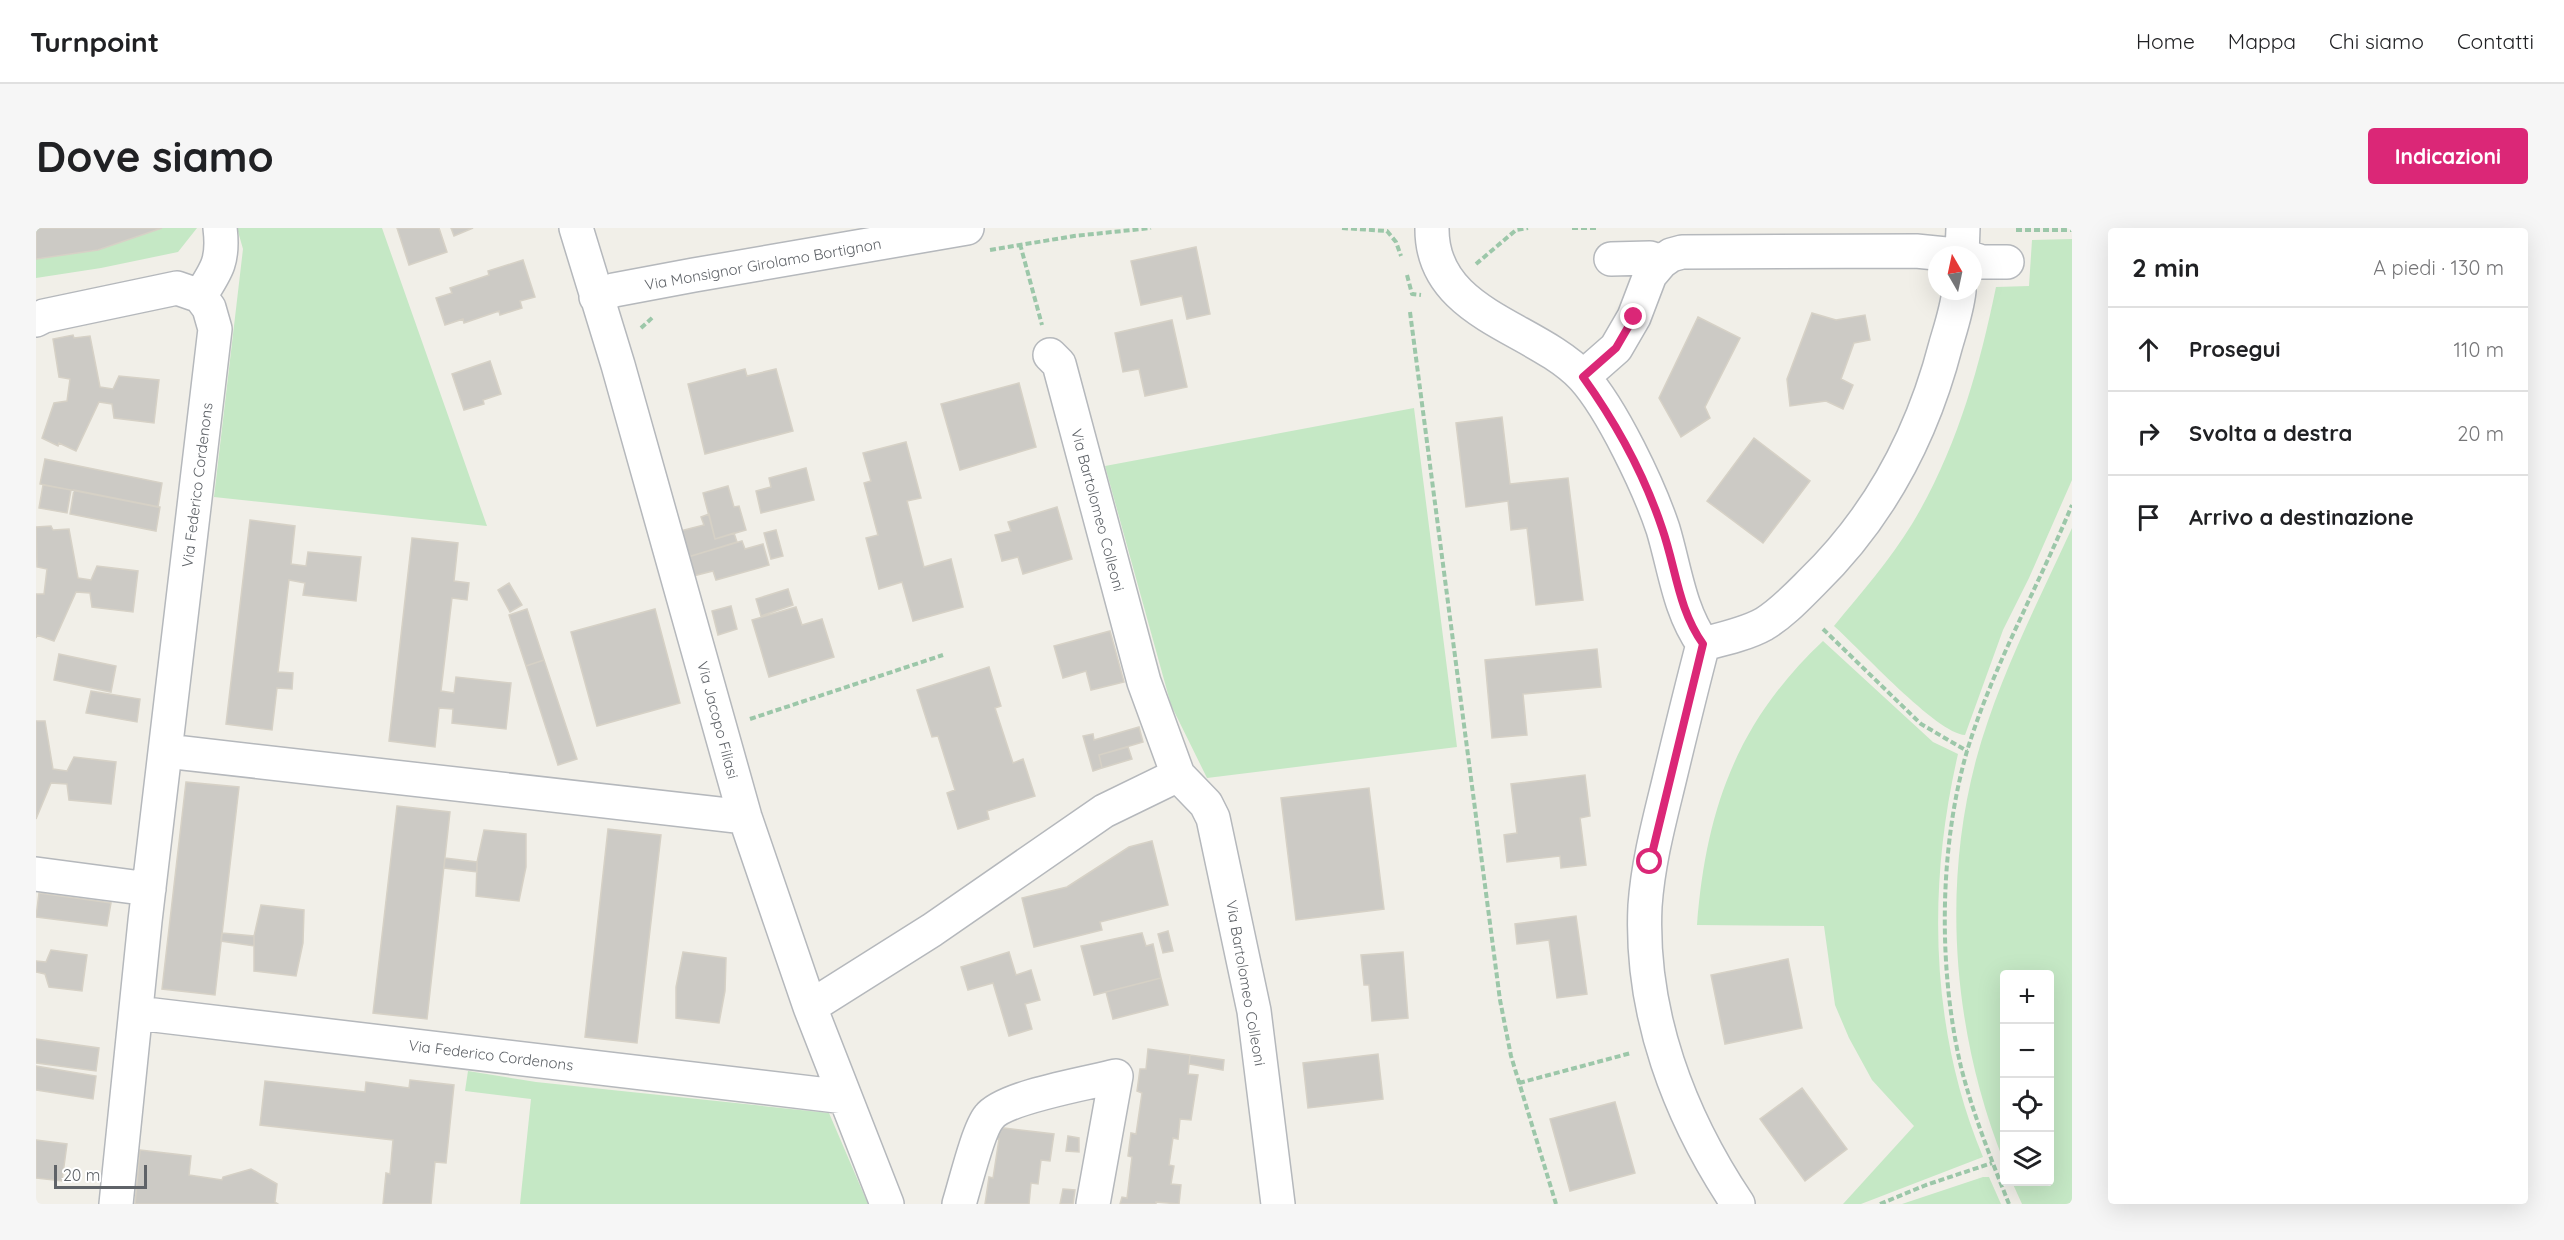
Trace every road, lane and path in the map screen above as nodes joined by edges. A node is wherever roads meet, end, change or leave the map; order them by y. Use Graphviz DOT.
graph roads {
  1 [pos="220,228"];
  2 [pos="576,228"];
  3 [pos="967,228"];
  4 [pos="1342,228"];
  5 [pos="1432,228"];
  6 [pos="1528,228"];
  7 [pos="1963,228"];
  8 [pos="836,239"];
  9 [pos="1020,244"];
  10 [pos="1962,246"];
  11 [pos="1928,252"];
  12 [pos="1611,259"];
  13 [pos="1661,262"];
  14 [pos="1982,262"];
  15 [pos="2007,262"];
  16 [pos="1404,264"];
  17 [pos="1470,267"];
  18 [pos="1406,274"];
  19 [pos="200,296"];
  20 [pos="1427,296"];
  21 [pos="596,297"];
  22 [pos="1957,300"];
  23 [pos="1410,312"];
  24 [pos="36,320"];
  25 [pos="1050,355"];
  26 [pos="1583,377"];
  27 [pos="2072,505"];
  28 [pos="1823,628"];
  29 [pos="1703,644"];
  30 [pos="943,656"];
  31 [pos="721,728"];
  32 [pos="1968,751"];
  33 [pos="166,752"];
  34 [pos="1179,776"];
  35 [pos="745,817"];
  36 [pos="36,874"];
  37 [pos="149,889"];
  38 [pos="810,1007"];
  39 [pos="137,1013"];
  40 [pos="1636,1052"];
  41 [pos="1519,1083"];
  42 [pos="845,1097"];
  43 [pos="1992,1163"];
  44 [pos="116,1204"];
  45 [pos="887,1204"];
  46 [pos="958,1204"];
  47 [pos="1093,1204"];
  48 [pos="1278,1204"];
  49 [pos="1556,1204"];
  50 [pos="1738,1204"];
  51 [pos="1880,1204"];
  52 [pos="2009,1204"];
  1 -- 19 [label="street"];
  2 -- 21 [label="street, Via Jacopo Filiasi"];
  3 -- 8 [label="street, Via Monsignor Girolamo Bortignon"];
  4 -- 16 [label="path"];
  5 -- 26 [label="street"];
  6 -- 17 [label="path"];
  7 -- 10 [label="street"];
  8 -- 21 [label="street, Via Monsignor Girolamo Bortignon"];
  9 -- 25 [label="path"];
  11 -- 13 [label="street"];
  12 -- 13 [label="street"];
  13 -- 26 [label="street"];
  14 -- 15 [label="street"];
  18 -- 20 [label="path"];
  19 -- 24 [label="street"];
  19 -- 33 [label="street, Via Federico Cordenons"];
  21 -- 31 [label="street, Via Jacopo Filiasi"];
  22 -- 29 [label="street"];
  23 -- 41 [label="path"];
  25 -- 34 [label="street, Via Bartolomeo Colleoni"];
  26 -- 29 [label="street"];
  27 -- 32 [label="path"];
  28 -- 32 [label="path"];
  29 -- 50 [label="street"];
  30 -- 31 [label="path"];
  31 -- 35 [label="street, Via Jacopo Filiasi"];
  32 -- 43 [label="path"];
  33 -- 35 [label="street"];
  33 -- 37 [label="street, Via Federico Cordenons"];
  34 -- 38 [label="street"];
  34 -- 48 [label="street, Via Bartolomeo Colleoni"];
  35 -- 38 [label="street, Via Jacopo Filiasi"];
  36 -- 37 [label="street"];
  37 -- 39 [label="street, Via Federico Cordenons"];
  38 -- 42 [label="street, Via Jacopo Filiasi"];
  39 -- 42 [label="street, Via Federico Cordenons"];
  39 -- 44 [label="street, Via Federico Cordenons"];
  40 -- 41 [label="path"];
  41 -- 49 [label="path"];
  42 -- 45 [label="street, Via Jacopo Filiasi"];
  43 -- 51 [label="path"];
  43 -- 52 [label="path"];
  46 -- 47 [label="street"];
}
